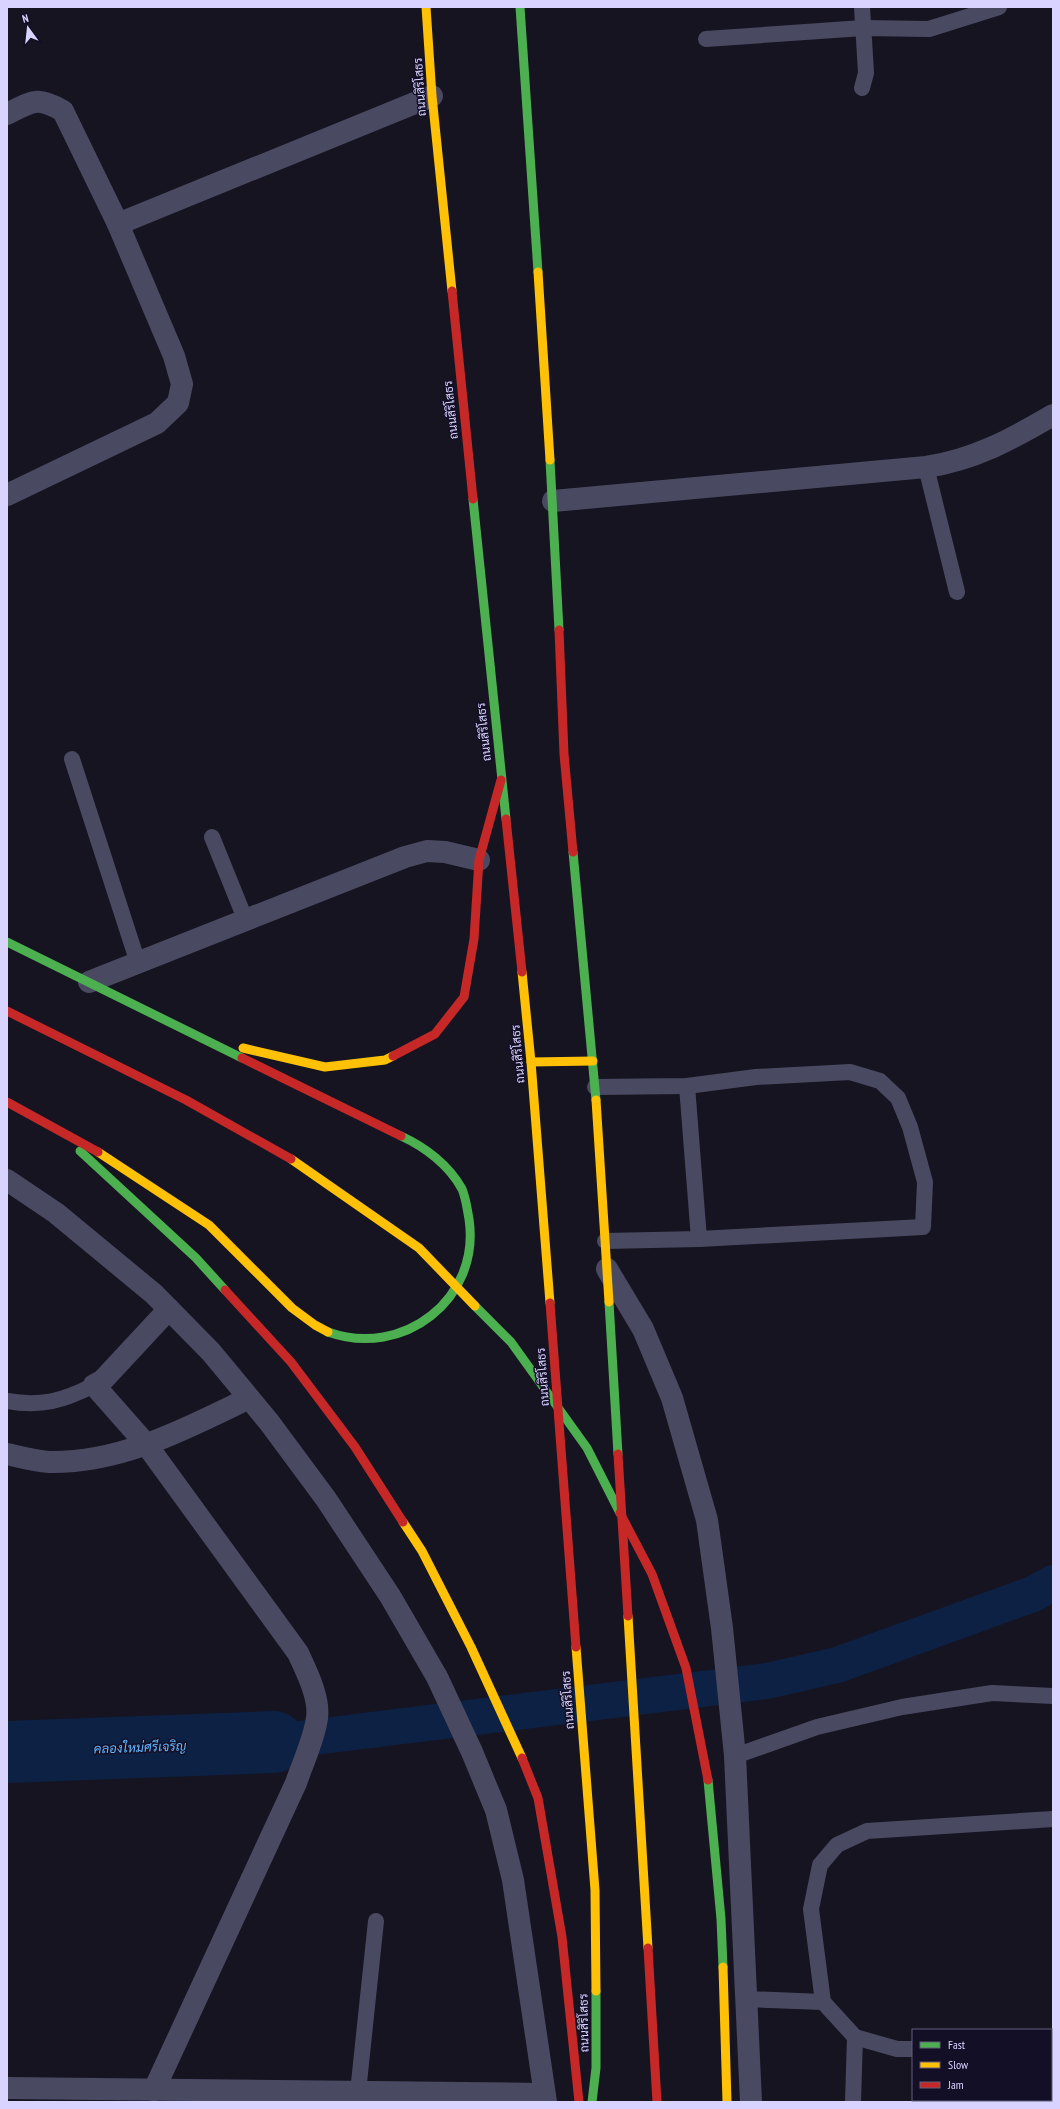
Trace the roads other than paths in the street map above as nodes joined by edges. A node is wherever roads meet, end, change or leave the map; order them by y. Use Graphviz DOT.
graph roads {
  1 [pos="426,7"];
  2 [pos="520,7"];
  3 [pos="862,7"];
  4 [pos="999,7"];
  5 [pos="863,28"];
  6 [pos="706,39"];
  7 [pos="862,88"];
  8 [pos="432,96"];
  9 [pos="7,114"];
  10 [pos="118,224"];
  11 [pos="1053,415"];
  12 [pos="926,467"];
  13 [pos="7,495"];
  14 [pos="553,501"];
  15 [pos="957,592"];
  16 [pos="72,759"];
  17 [pos="501,780"];
  18 [pos="212,837"];
  19 [pos="479,860"];
  20 [pos="246,921"];
  21 [pos="7,942"];
  22 [pos="138,963"];
  23 [pos="89,982"];
  24 [pos="7,1011"];
  25 [pos="207,1040"];
  26 [pos="593,1061"];
  27 [pos="531,1062"];
  28 [pos="687,1086"];
  29 [pos="594,1087"];
  30 [pos="7,1102"];
  31 [pos="50,1124"];
  32 [pos="7,1180"];
  33 [pos="699,1239"];
  34 [pos="605,1241"];
  35 [pos="607,1269"];
  36 [pos="169,1310"];
  37 [pos="94,1385"];
  38 [pos="249,1398"];
  39 [pos="7,1401"];
  40 [pos="146,1444"];
  41 [pos="7,1454"];
  42 [pos="1053,1696"];
  43 [pos="735,1756"];
  44 [pos="1053,1819"];
  45 [pos="376,1921"];
  46 [pos="746,1999"];
  47 [pos="823,2002"];
  48 [pos="855,2037"];
  49 [pos="912,2049"];
  50 [pos="7,2088"];
  51 [pos="154,2090"];
  52 [pos="358,2092"];
  53 [pos="101,2096"];
  54 [pos="545,2098"];
  55 [pos="579,2102"];
  56 [pos="592,2102"];
  57 [pos="656,2102"];
  58 [pos="727,2102"];
  59 [pos="752,2102"];
  60 [pos="853,2102"];
  1 -- 8 [label="main road, ถนนสิริโสธร"];
  2 -- 14 [label="main road"];
  3 -- 5 [label="lane"];
  4 -- 5 [label="lane"];
  5 -- 6 [label="lane"];
  5 -- 7 [label="lane"];
  8 -- 10 [label="street"];
  8 -- 17 [label="main road, ถนนสิริโสธร"];
  9 -- 10 [label="street"];
  10 -- 13 [label="street"];
  11 -- 12 [label="street"];
  12 -- 14 [label="street"];
  12 -- 15 [label="lane"];
  14 -- 26 [label="main road"];
  16 -- 22 [label="lane"];
  17 -- 19 [label="main road"];
  17 -- 27 [label="main road, ถนนสิริโสธร"];
  18 -- 20 [label="lane"];
  19 -- 20 [label="street"];
  19 -- 25 [label="main road"];
  20 -- 22 [label="street"];
  21 -- 23 [label="main road"];
  22 -- 23 [label="street"];
  23 -- 25 [label="main road"];
  24 -- 58 [label="main road"];
  25 -- 31 [label="main road"];
  26 -- 27 [label="main road"];
  26 -- 29 [label="main road"];
  27 -- 56 [label="main road, ถนนสิริโสธร"];
  28 -- 29 [label="lane"];
  28 -- 33 [label="lane"];
  28 -- 33 [label="lane"];
  29 -- 34 [label="main road"];
  30 -- 31 [label="main road"];
  31 -- 55 [label="main road"];
  32 -- 36 [label="street"];
  33 -- 34 [label="lane"];
  34 -- 35 [label="main road"];
  35 -- 43 [label="street"];
  35 -- 57 [label="main road"];
  36 -- 37 [label="street"];
  36 -- 38 [label="street"];
  37 -- 39 [label="lane"];
  37 -- 40 [label="street"];
  38 -- 40 [label="street"];
  38 -- 54 [label="street"];
  40 -- 41 [label="street"];
  40 -- 51 [label="street"];
  42 -- 43 [label="lane"];
  43 -- 46 [label="street"];
  44 -- 47 [label="lane"];
  45 -- 52 [label="lane"];
  46 -- 47 [label="lane"];
  46 -- 59 [label="street"];
  47 -- 48 [label="lane"];
  48 -- 49 [label="lane"];
  48 -- 60 [label="lane"];
  50 -- 53 [label="street"];
  51 -- 52 [label="street"];
  51 -- 53 [label="street"];
  52 -- 54 [label="street"];
}
